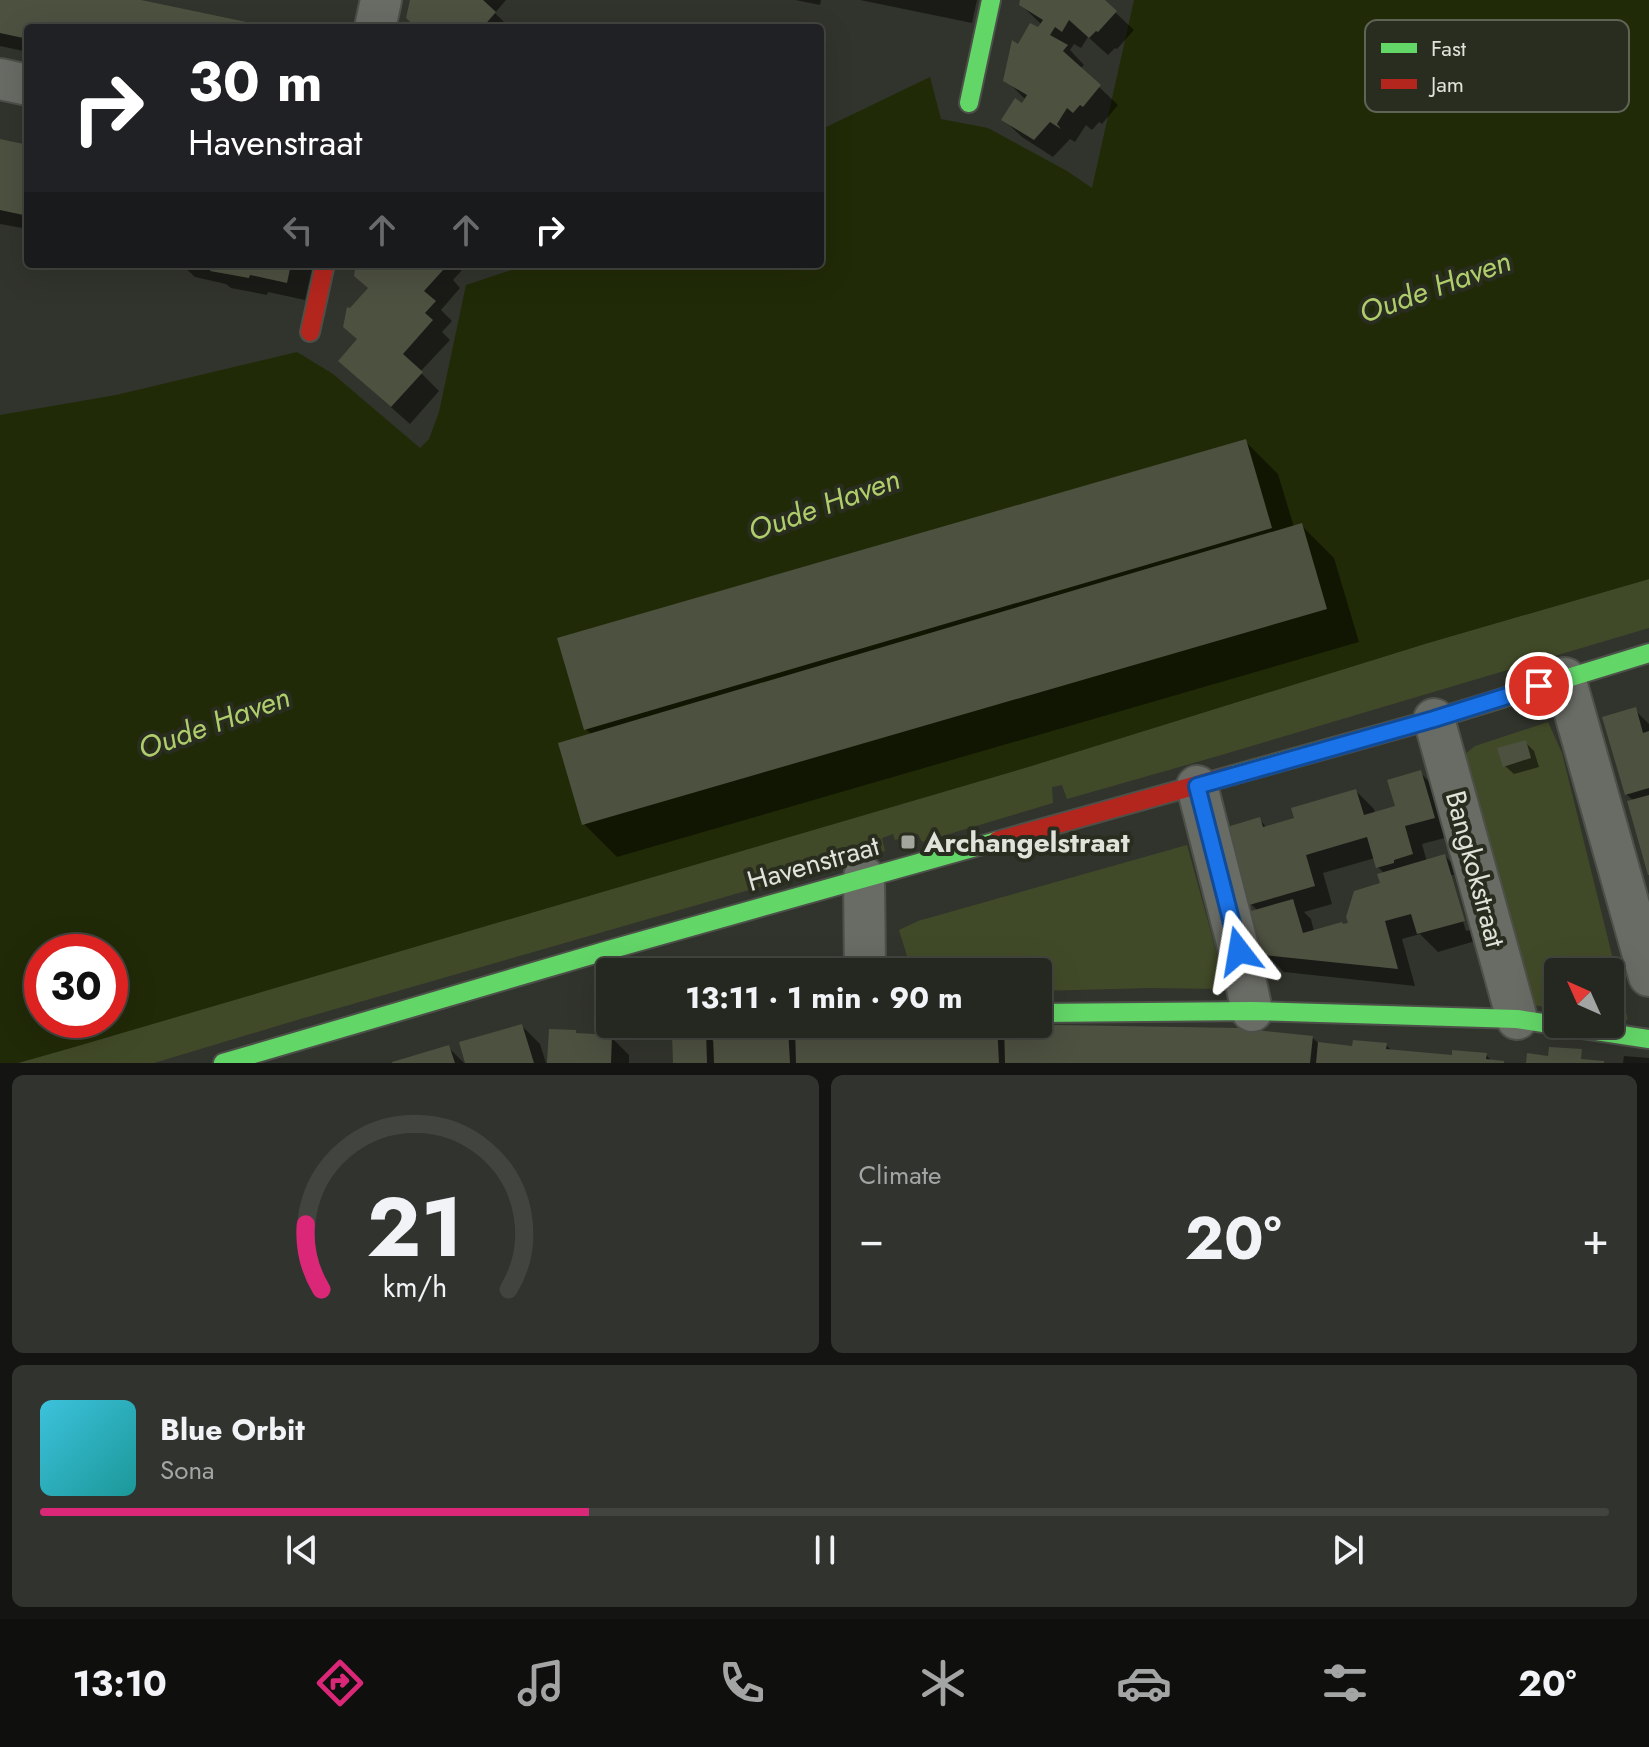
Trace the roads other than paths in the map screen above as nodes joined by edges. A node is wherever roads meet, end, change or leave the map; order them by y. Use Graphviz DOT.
graph roads {
  1 [pos="381,0"];
  2 [pos="991,0"];
  3 [pos="376,24"];
  4 [pos="0,79"];
  5 [pos="24,84"];
  6 [pos="969,103"];
  7 [pos="324,268"];
  8 [pos="310,332"];
  9 [pos="1649,653"];
  10 [pos="1565,678"];
  11 [pos="1434,719"];
  12 [pos="1197,786"];
  13 [pos="864,877"];
  14 [pos="865,958"];
  15 [pos="1649,976"];
  16 [pos="1252,1011"];
  17 [pos="1052,1013"];
  18 [pos="1517,1019"];
  19 [pos="1649,1039"];
  20 [pos="223,1063"];
  1 -- 3 [label="street"];
  2 -- 6 [label="street"];
  4 -- 5 [label="street"];
  7 -- 8 [label="street"];
  9 -- 10 [label="street, Havenstraat"];
  10 -- 11 [label="street, Havenstraat"];
  10 -- 15 [label="street"];
  11 -- 12 [label="street, Havenstraat"];
  11 -- 18 [label="street, Bangkokstraat"];
  12 -- 13 [label="street, Havenstraat"];
  12 -- 16 [label="street"];
  13 -- 14 [label="street"];
  13 -- 20 [label="street, Havenstraat"];
  16 -- 17 [label="street"];
  16 -- 18 [label="street"];
  18 -- 19 [label="street"];
}
